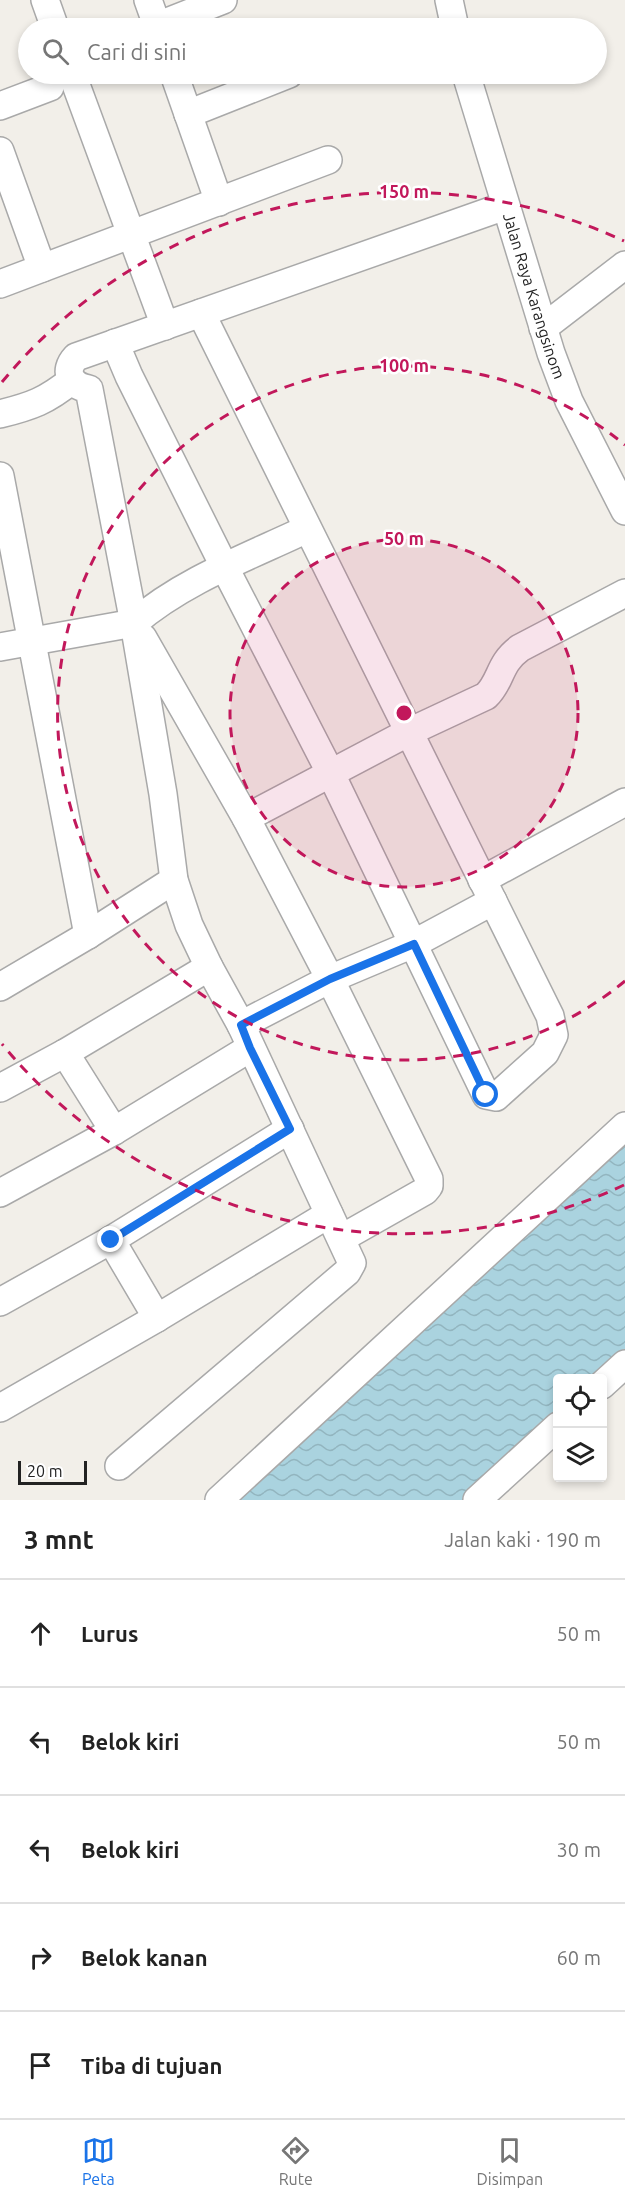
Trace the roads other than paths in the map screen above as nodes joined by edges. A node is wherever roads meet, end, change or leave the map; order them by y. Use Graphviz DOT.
graph roads {
  1 [pos="45,0"];
  2 [pos="148,0"];
  3 [pos="223,0"];
  4 [pos="448,0"];
  5 [pos="51,18"];
  6 [pos="155,18"];
  7 [pos="180,18"];
  8 [pos="452,18"];
  9 [pos="51,84"];
  10 [pos="63,84"];
  11 [pos="178,84"];
  12 [pos="264,84"];
  13 [pos="469,84"];
  14 [pos="0,105"];
  15 [pos="188,114"];
  16 [pos="0,151"];
  17 [pos="328,160"];
  18 [pos="219,202"];
  19 [pos="506,206"];
  20 [pos="133,235"];
  21 [pos="625,265"];
  22 [pos="42,268"];
  23 [pos="0,284"];
  24 [pos="201,313"];
  25 [pos="165,326"];
  26 [pos="543,328"];
  27 [pos="115,343"];
  28 [pos="129,376"];
  29 [pos="80,385"];
  30 [pos="0,414"];
  31 [pos="0,476"];
  32 [pos="625,511"];
  33 [pos="307,529"];
  34 [pos="225,568"];
  35 [pos="625,593"];
  36 [pos="134,623"];
  37 [pos="32,641"];
  38 [pos="0,647"];
  39 [pos="408,732"];
  40 [pos="331,774"];
  41 [pos="625,802"];
  42 [pos="246,818"];
  43 [pos="174,879"];
  44 [pos="487,890"];
  45 [pos="88,935"];
  46 [pos="414,944"];
  47 [pos="209,967"];
  48 [pos="330,979"];
  49 [pos="0,987"];
  50 [pos="246,1036"];
  51 [pos="65,1053"];
  52 [pos="0,1088"];
  53 [pos="625,1126"];
  54 [pos="290,1129"];
  55 [pos="114,1131"];
  56 [pos="0,1193"];
  57 [pos="329,1214"];
  58 [pos="342,1238"];
  59 [pos="111,1240"];
  60 [pos="0,1302"];
  61 [pos="157,1318"];
  62 [pos="625,1364"];
  63 [pos="607,1381"];
  64 [pos="0,1408"];
  65 [pos="556,1428"];
  66 [pos="119,1466"];
  67 [pos="219,1500"];
  68 [pos="477,1500"];
  1 -- 5 [label="street"];
  2 -- 6 [label="street"];
  3 -- 7 [label="street"];
  4 -- 8 [label="street"];
  9 -- 14 [label="street"];
  10 -- 20 [label="street"];
  11 -- 15 [label="street"];
  12 -- 15 [label="street"];
  13 -- 19 [label="street, Jalan Raya Karangsinom"];
  15 -- 18 [label="street"];
  16 -- 22 [label="street"];
  17 -- 18 [label="street"];
  18 -- 20 [label="street"];
  19 -- 24 [label="street"];
  19 -- 26 [label="street, Jalan Raya Karangsinom"];
  20 -- 22 [label="street"];
  20 -- 25 [label="street"];
  21 -- 26 [label="street"];
  22 -- 23 [label="street"];
  24 -- 25 [label="street"];
  24 -- 33 [label="street"];
  25 -- 27 [label="street"];
  26 -- 32 [label="street, Jalan Raya Karangsinom"];
  27 -- 28 [label="street"];
  27 -- 29 [label="street"];
  28 -- 29 [label="street"];
  28 -- 34 [label="street"];
  29 -- 30 [label="street"];
  29 -- 36 [label="street"];
  31 -- 37 [label="street"];
  33 -- 34 [label="street"];
  33 -- 39 [label="street"];
  34 -- 36 [label="street"];
  34 -- 40 [label="street"];
  35 -- 39 [label="street"];
  36 -- 37 [label="street"];
  36 -- 42 [label="street"];
  36 -- 43 [label="street"];
  37 -- 38 [label="street"];
  37 -- 45 [label="street"];
  39 -- 40 [label="street"];
  39 -- 44 [label="street"];
  40 -- 42 [label="street"];
  40 -- 46 [label="street"];
  41 -- 44 [label="street"];
  42 -- 48 [label="street"];
  43 -- 45 [label="street"];
  43 -- 47 [label="street"];
  44 -- 46 [label="street"];
  44 -- 46 [label="street"];
  45 -- 49 [label="street"];
  46 -- 48 [label="street"];
  47 -- 50 [label="street"];
  47 -- 51 [label="street"];
  48 -- 50 [label="street"];
  48 -- 58 [label="street"];
  50 -- 54 [label="street"];
  50 -- 55 [label="street"];
  51 -- 52 [label="street"];
  51 -- 55 [label="street"];
  53 -- 67 [label="street"];
  54 -- 57 [label="street"];
  54 -- 59 [label="street"];
  55 -- 56 [label="street"];
  57 -- 58 [label="street"];
  57 -- 61 [label="street"];
  58 -- 66 [label="street"];
  59 -- 60 [label="street"];
  59 -- 61 [label="street"];
  61 -- 64 [label="street"];
  62 -- 63 [label="street"];
  65 -- 68 [label="street"];
}
